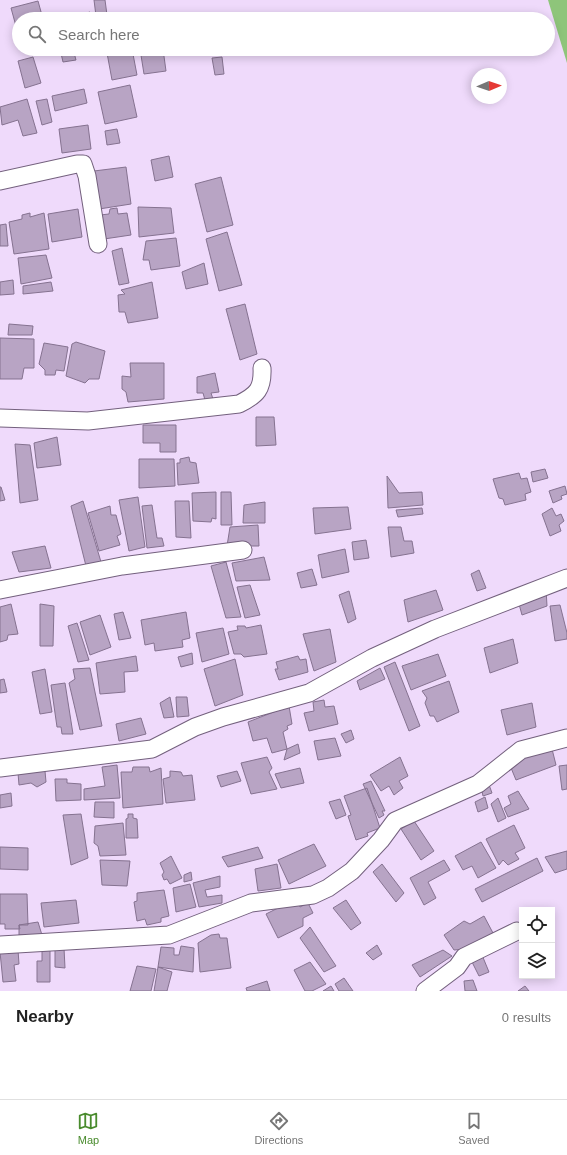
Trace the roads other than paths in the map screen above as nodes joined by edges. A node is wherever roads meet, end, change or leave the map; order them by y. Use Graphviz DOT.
graph roads {
  1 [pos="0,181"];
  2 [pos="98,244"];
  3 [pos="262,368"];
  4 [pos="0,418"];
  5 [pos="243,550"];
  6 [pos="567,578"];
  7 [pos="0,590"];
  8 [pos="567,738"];
  9 [pos="0,768"];
  10 [pos="517,931"];
  11 [pos="0,945"];
  12 [pos="425,991"];
  1 -- 2 [label="street"];
  3 -- 4 [label="street"];
  5 -- 7 [label="street"];
  6 -- 9 [label="street"];
  8 -- 11 [label="street"];
  10 -- 12 [label="street"];
}
